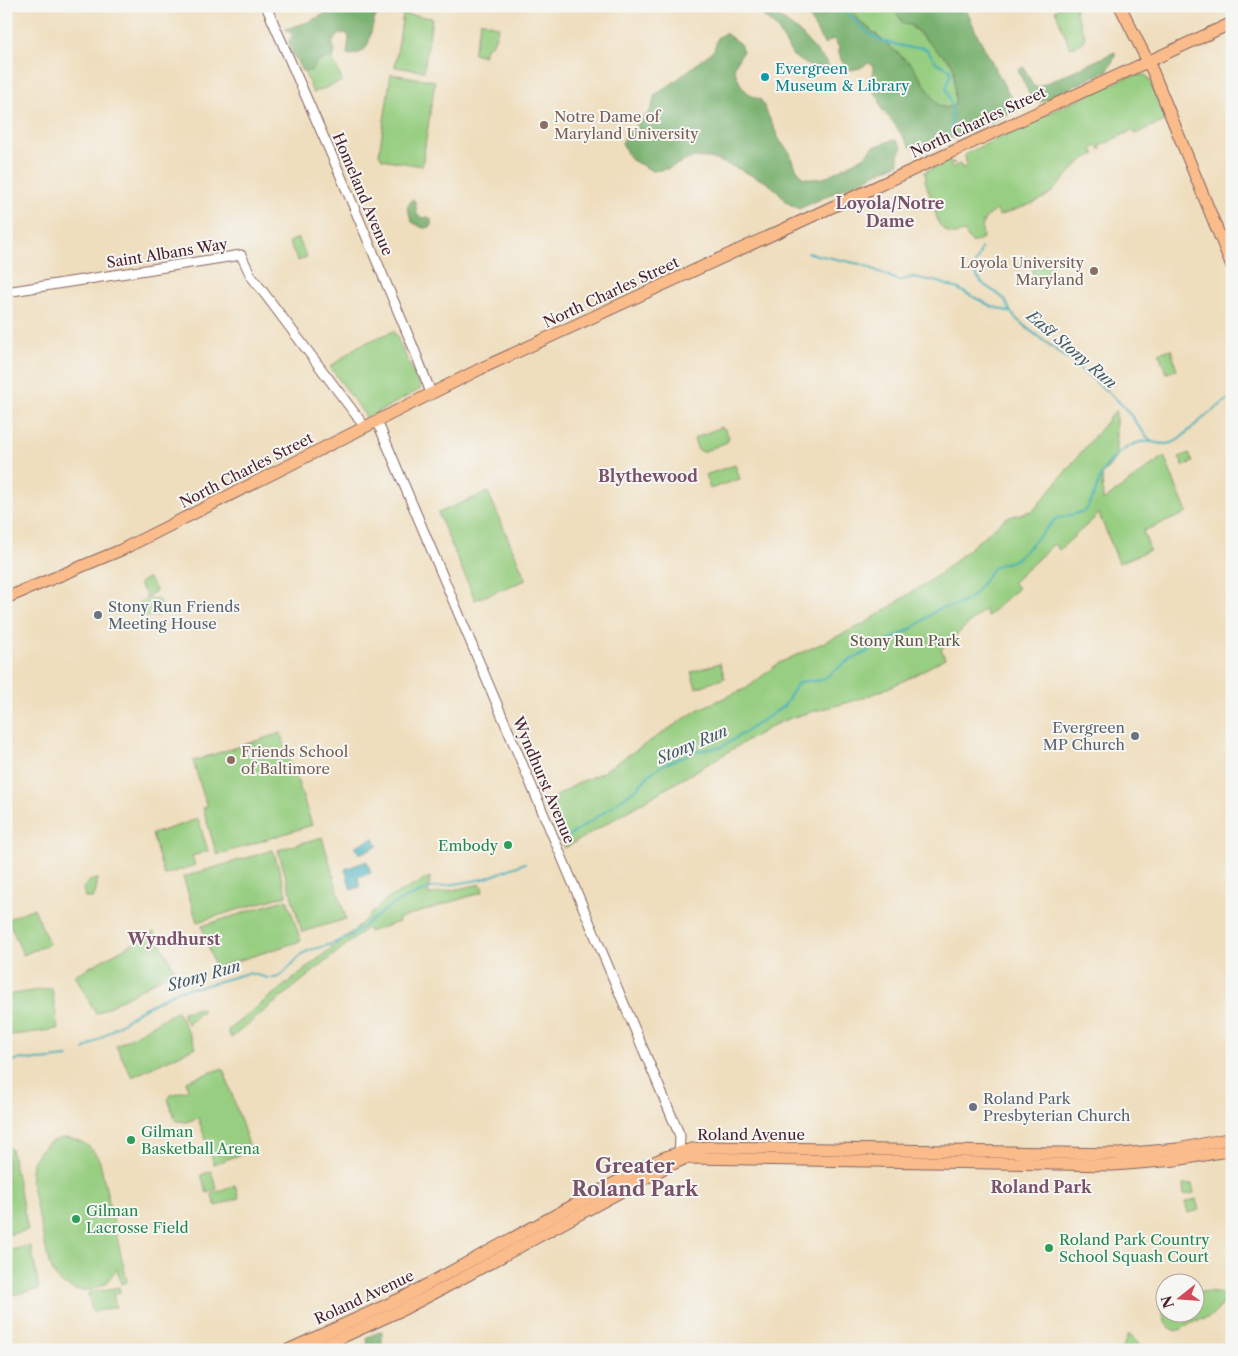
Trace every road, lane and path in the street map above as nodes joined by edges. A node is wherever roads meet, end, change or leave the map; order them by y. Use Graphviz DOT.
graph roads {
  1 [pos="266,6"];
  2 [pos="1120,6"];
  3 [pos="1232,22"];
  4 [pos="1148,61"];
  5 [pos="1232,266"];
  6 [pos="6,292"];
  7 [pos="431,393"];
  8 [pos="377,421"];
  9 [pos="365,427"];
  10 [pos="6,598"];
  11 [pos="1232,1138"];
  12 [pos="1232,1150"];
  13 [pos="679,1156"];
  14 [pos="288,1350"];
  15 [pos="314,1350"];
  1 -- 7 [label="street, Homeland Avenue"];
  2 -- 4 [label="main road"];
  3 -- 4 [label="main road, North Charles Street"];
  4 -- 5 [label="main road"];
  4 -- 7 [label="main road, North Charles Street"];
  6 -- 9 [label="street, Saint Albans Way"];
  7 -- 8 [label="main road, North Charles Street"];
  8 -- 9 [label="main road, North Charles Street"];
  8 -- 13 [label="street, Wyndhurst Avenue"];
  9 -- 10 [label="main road, North Charles Street"];
  11 -- 13 [label="main road, Roland Avenue"];
  12 -- 13 [label="main road, Roland Avenue"];
  13 -- 14 [label="main road, Roland Avenue"];
  13 -- 15 [label="main road, Roland Avenue"];
}
